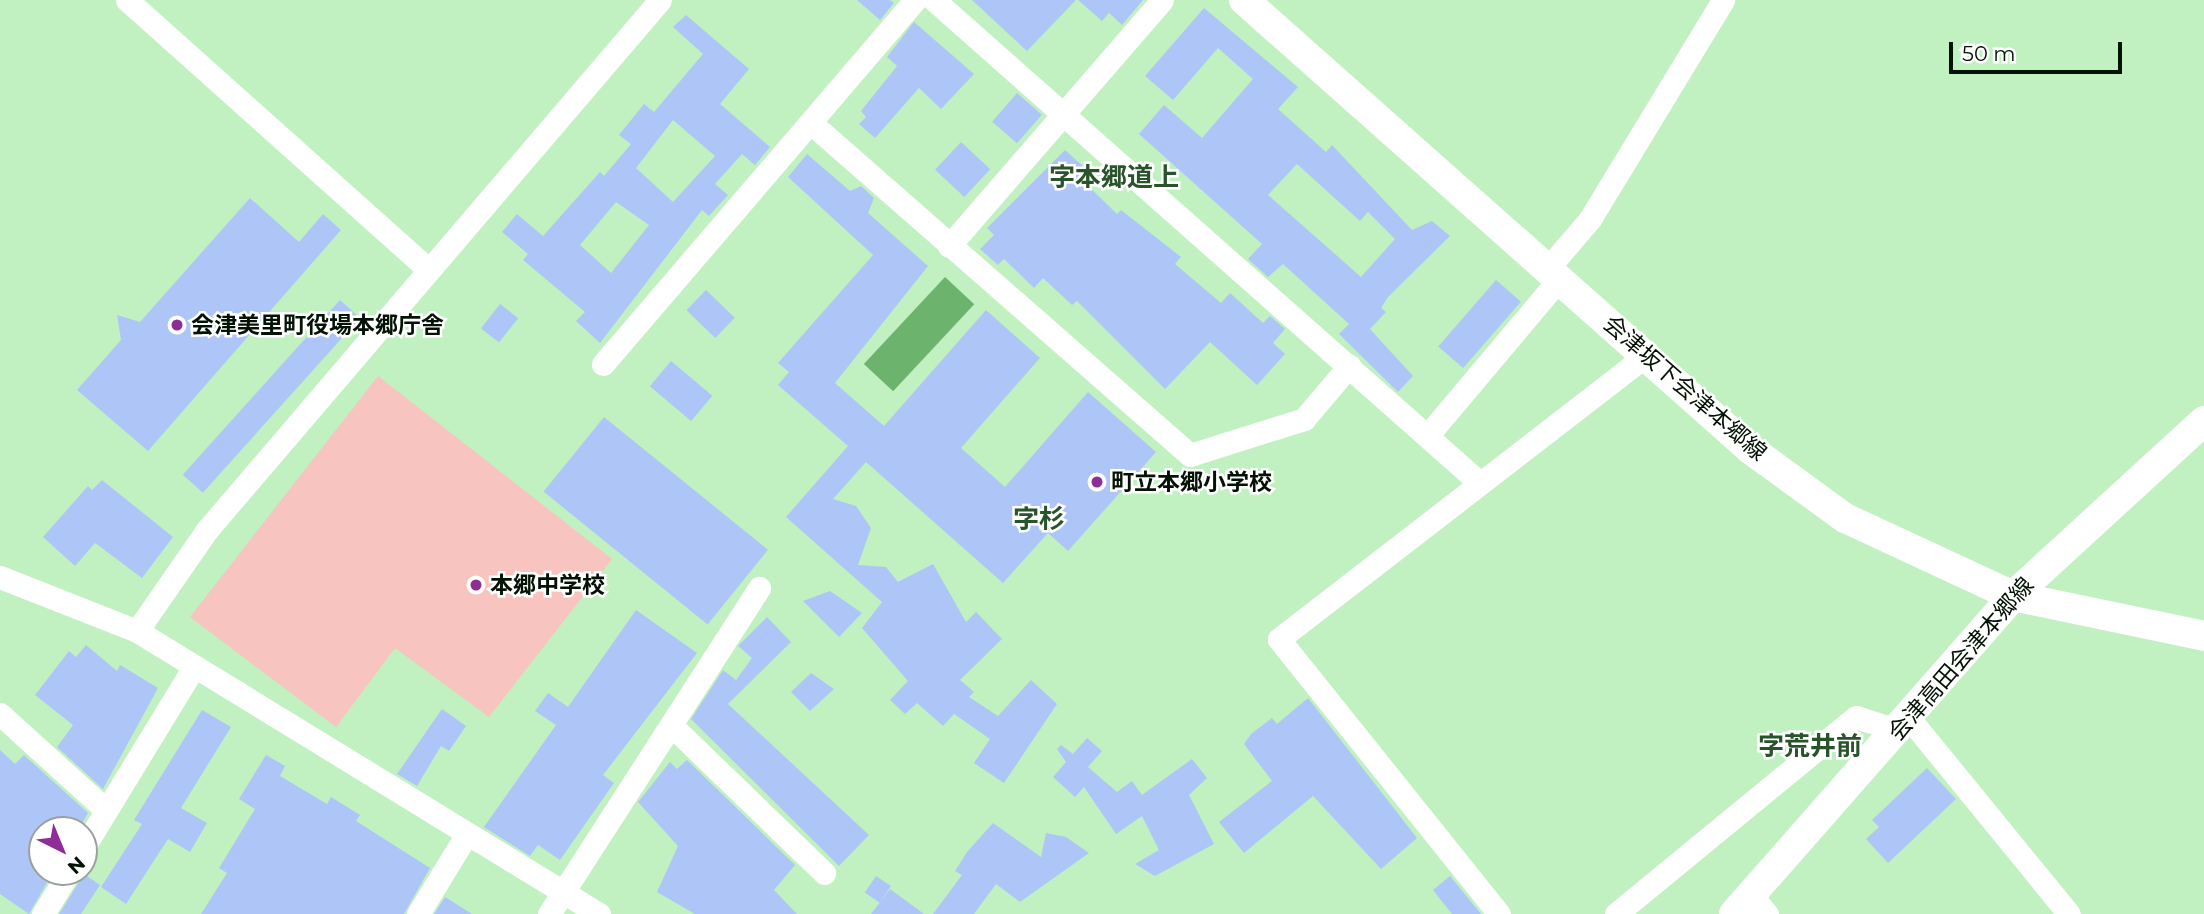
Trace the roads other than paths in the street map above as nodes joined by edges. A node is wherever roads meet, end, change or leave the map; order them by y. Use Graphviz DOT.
graph roads {
  1 [pos="127,0"];
  2 [pos="660,0"];
  3 [pos="915,0"];
  4 [pos="934,0"];
  5 [pos="1163,0"];
  6 [pos="1244,0"];
  7 [pos="1723,0"];
  8 [pos="1063,114"];
  9 [pos="811,123"];
  10 [pos="949,246"];
  11 [pos="428,269"];
  12 [pos="1555,272"];
  13 [pos="1645,356"];
  14 [pos="603,364"];
  15 [pos="1349,366"];
  16 [pos="2204,421"];
  17 [pos="1427,436"];
  18 [pos="1480,483"];
  19 [pos="0,577"];
  20 [pos="759,588"];
  21 [pos="2013,596"];
  22 [pos="137,631"];
  23 [pos="2204,636"];
  24 [pos="194,667"];
  25 [pos="0,714"];
  26 [pos="671,725"];
  27 [pos="1904,725"];
  28 [pos="106,810"];
  29 [pos="98,823"];
  30 [pos="465,837"];
  31 [pos="824,873"];
  32 [pos="60,886"];
  33 [pos="556,905"];
  34 [pos="1750,908"];
  35 [pos="43,914"];
  36 [pos="418,914"];
  37 [pos="599,914"];
  38 [pos="1499,914"];
  39 [pos="1616,914"];
  40 [pos="2069,914"];
  1 -- 11 [label="street"];
  2 -- 11 [label="street"];
  3 -- 9 [label="street"];
  4 -- 8 [label="street"];
  5 -- 8 [label="street"];
  6 -- 12 [label="main road, 会津坂下会津本郷線"];
  7 -- 12 [label="street"];
  8 -- 10 [label="street"];
  8 -- 15 [label="street"];
  9 -- 10 [label="street"];
  9 -- 14 [label="street"];
  10 -- 15 [label="street"];
  11 -- 22 [label="street"];
  12 -- 13 [label="main road, 会津坂下会津本郷線"];
  12 -- 17 [label="street"];
  13 -- 18 [label="street"];
  13 -- 21 [label="main road, 会津坂下会津本郷線"];
  15 -- 17 [label="street"];
  16 -- 21 [label="main road, 会津高田会津本郷線"];
  17 -- 18 [label="street"];
  18 -- 38 [label="street"];
  19 -- 22 [label="street"];
  20 -- 26 [label="street"];
  21 -- 23 [label="main road, 会津坂下会津本郷線"];
  21 -- 27 [label="main road, 会津高田会津本郷線"];
  22 -- 24 [label="street"];
  24 -- 28 [label="street"];
  24 -- 30 [label="street"];
  25 -- 28 [label="street"];
  26 -- 31 [label="street"];
  26 -- 33 [label="street"];
  27 -- 34 [label="main road, 会津高田会津本郷線"];
  27 -- 39 [label="street"];
  27 -- 40 [label="street"];
  28 -- 29 [label="street"];
  30 -- 33 [label="street"];
  30 -- 36 [label="street"];
  32 -- 35 [label="street"];
  33 -- 37 [label="street"];
}
